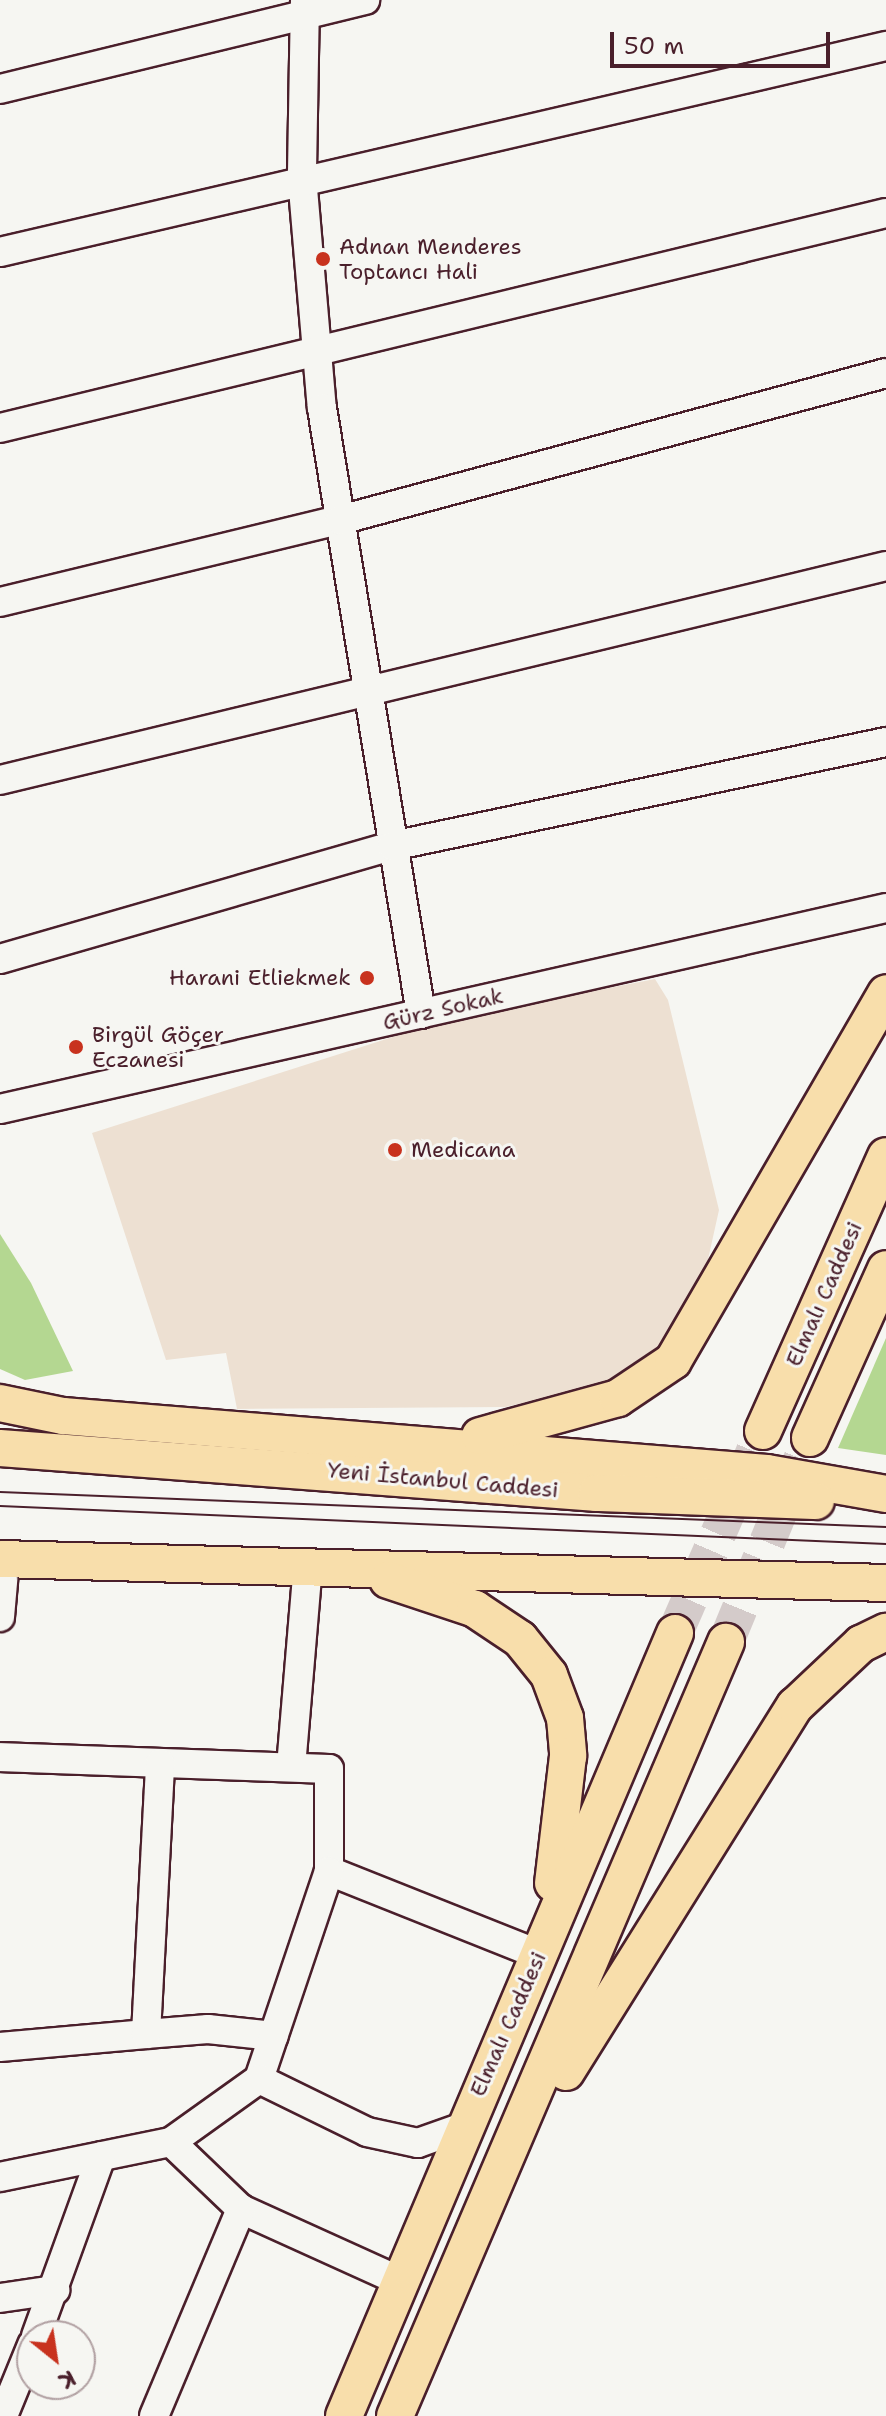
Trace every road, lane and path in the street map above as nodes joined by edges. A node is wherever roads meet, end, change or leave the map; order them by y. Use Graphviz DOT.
graph roads {
  1 [pos="365,0"];
  2 [pos="305,7"];
  3 [pos="886,46"];
  4 [pos="0,89"];
  5 [pos="302,177"];
  6 [pos="886,213"];
  7 [pos="0,252"];
  8 [pos="317,349"];
  9 [pos="886,373"];
  10 [pos="0,428"];
  11 [pos="340,520"];
  12 [pos="886,566"];
  13 [pos="0,602"];
  14 [pos="367,692"];
  15 [pos="886,742"];
  16 [pos="0,780"];
  17 [pos="392,846"];
  18 [pos="886,908"];
  19 [pos="0,959"];
  20 [pos="886,993"];
  21 [pos="421,1014"];
  22 [pos="0,1109"];
  23 [pos="886,1156"];
  24 [pos="886,1269"];
  25 [pos="0,1403"];
  26 [pos="763,1431"];
  27 [pos="810,1438"];
  28 [pos="439,1443"];
  29 [pos="0,1448"];
  30 [pos="886,1494"];
  31 [pos="886,1503"];
  32 [pos="308,1564"];
  33 [pos="1,1573"];
  34 [pos="886,1583"];
  35 [pos="0,1617"];
  36 [pos="886,1632"];
  37 [pos="675,1633"];
  38 [pos="726,1642"];
  39 [pos="0,1757"];
  40 [pos="160,1763"];
  41 [pos="291,1767"];
  42 [pos="329,1871"];
  43 [pos="538,1954"];
  44 [pos="146,2034"];
  45 [pos="274,2036"];
  46 [pos="0,2047"];
  47 [pos="259,2079"];
  48 [pos="463,2127"];
  49 [pos="171,2142"];
  50 [pos="101,2156"];
  51 [pos="510,2161"];
  52 [pos="0,2177"];
  53 [pos="241,2209"];
  54 [pos="400,2281"];
  55 [pos="55,2290"];
  56 [pos="0,2298"];
  57 [pos="43,2320"];
  58 [pos="16,2379"];
  59 [pos="4,2405"];
  60 [pos="154,2416"];
  61 [pos="344,2416"];
  62 [pos="395,2416"];
  1 -- 2 [label="street"];
  2 -- 4 [label="street"];
  2 -- 5 [label="street"];
  3 -- 5 [label="street"];
  5 -- 7 [label="street"];
  5 -- 8 [label="street"];
  6 -- 8 [label="street"];
  8 -- 10 [label="street"];
  8 -- 11 [label="street"];
  9 -- 11 [label="street"];
  11 -- 13 [label="street"];
  11 -- 14 [label="street"];
  12 -- 14 [label="street"];
  14 -- 16 [label="street"];
  14 -- 17 [label="street"];
  15 -- 17 [label="street"];
  17 -- 19 [label="street"];
  17 -- 21 [label="street"];
  18 -- 21 [label="street, Gürz Sokak"];
  20 -- 28 [label="main road"];
  21 -- 22 [label="street, Gürz Sokak"];
  23 -- 26 [label="main road, Elmalı Caddesi"];
  24 -- 27 [label="main road, Elmalı Caddesi"];
  25 -- 28 [label="main road"];
  28 -- 30 [label="main road"];
  29 -- 31 [label="main road, Yeni İstanbul Caddesi"];
  32 -- 33 [label="main road"];
  32 -- 34 [label="main road"];
  32 -- 41 [label="street"];
  32 -- 43 [label="main road"];
  33 -- 35 [label="street"];
  36 -- 51 [label="main road"];
  37 -- 43 [label="main road, Elmalı Caddesi"];
  38 -- 51 [label="main road"];
  39 -- 40 [label="street"];
  40 -- 41 [label="street"];
  40 -- 44 [label="street"];
  41 -- 42 [label="street"];
  42 -- 43 [label="street"];
  42 -- 45 [label="street"];
  43 -- 48 [label="main road, Elmalı Caddesi"];
  44 -- 45 [label="street"];
  44 -- 46 [label="street"];
  45 -- 47 [label="street"];
  47 -- 48 [label="street"];
  47 -- 49 [label="street"];
  48 -- 54 [label="main road, Elmalı Caddesi"];
  49 -- 50 [label="street"];
  49 -- 53 [label="street"];
  50 -- 52 [label="street"];
  50 -- 55 [label="street"];
  51 -- 62 [label="main road"];
  53 -- 54 [label="street"];
  53 -- 60 [label="street"];
  54 -- 61 [label="main road, Elmalı Caddesi"];
  55 -- 56 [label="street"];
  55 -- 57 [label="street"];
  58 -- 59 [label="street"];
}
